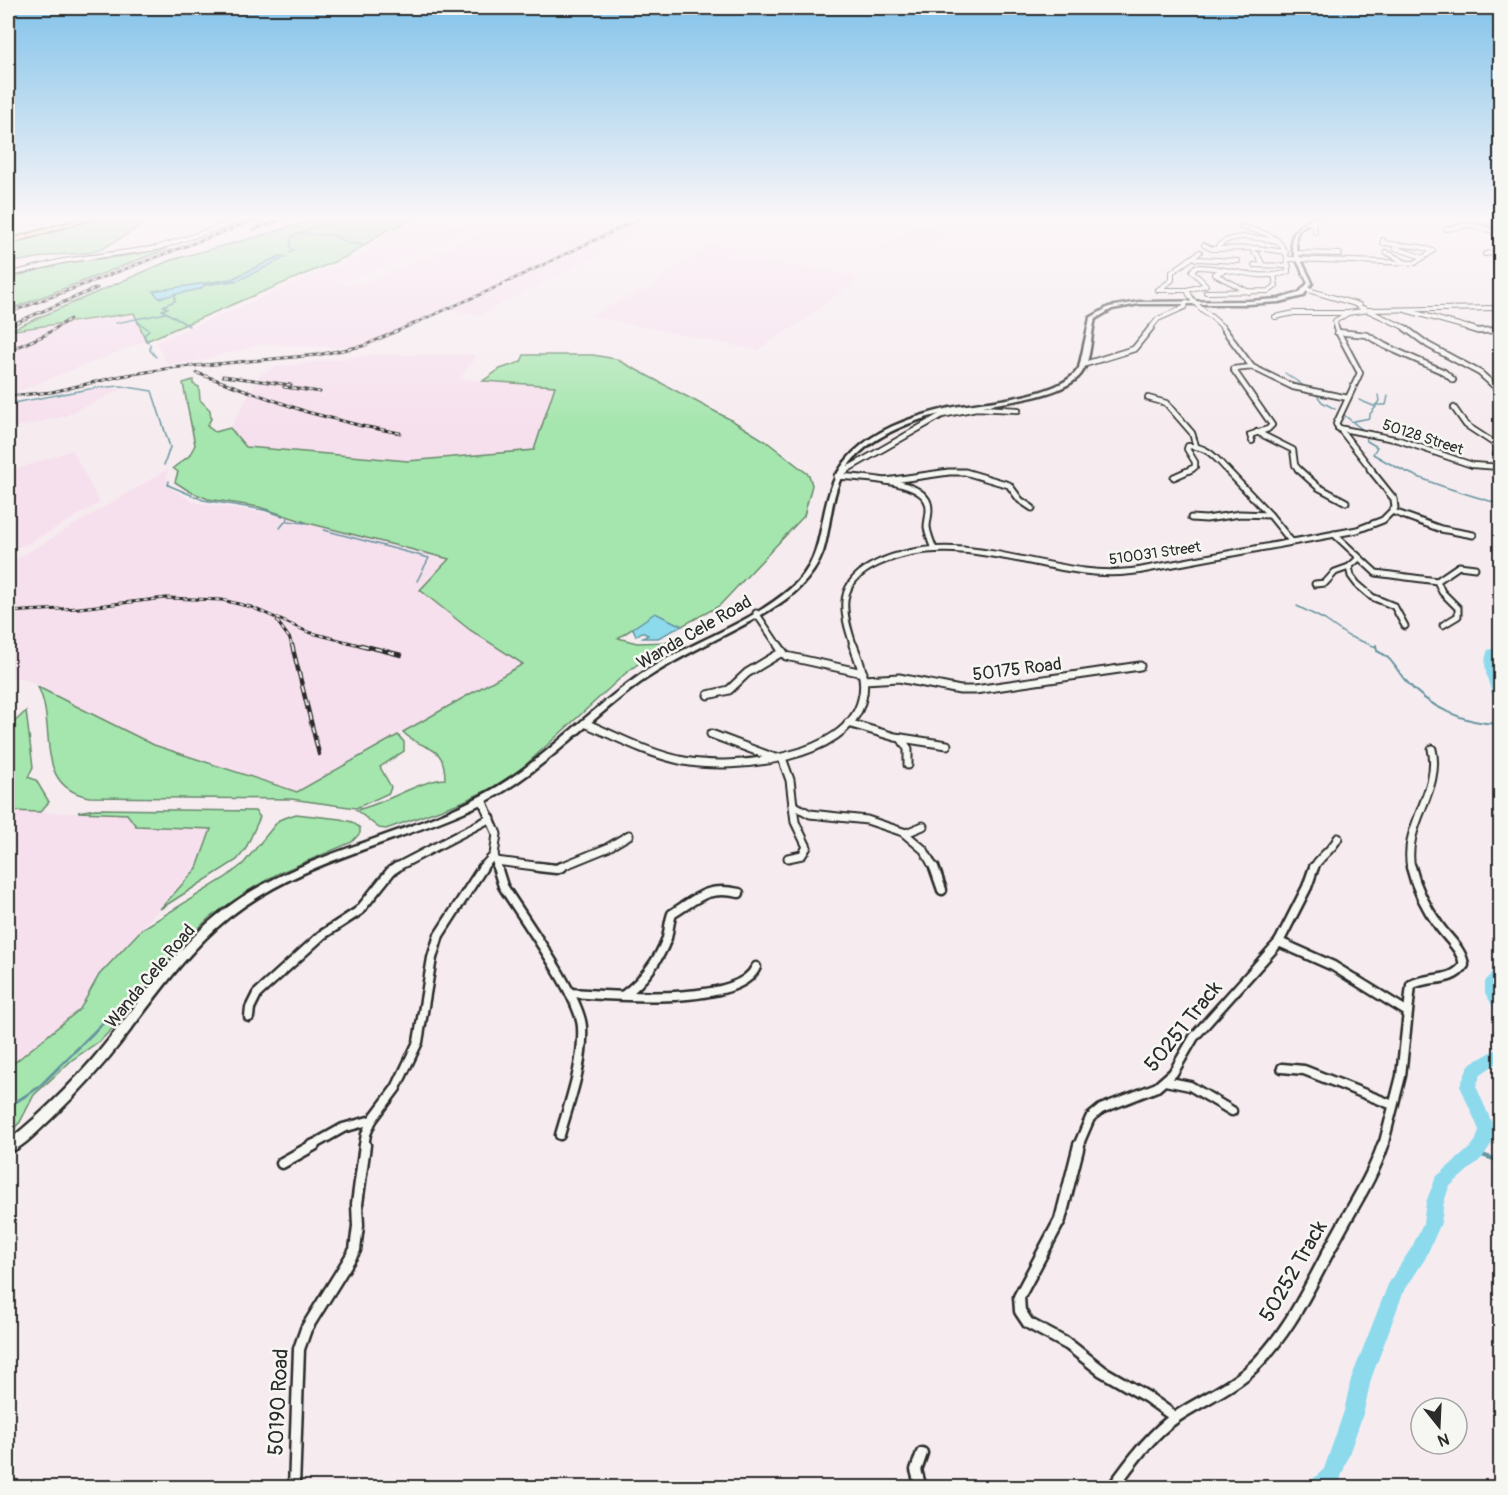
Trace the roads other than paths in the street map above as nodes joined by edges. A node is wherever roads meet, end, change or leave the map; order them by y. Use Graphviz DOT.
graph roads {
  1 [pos="1163,287"];
  2 [pos="1202,287"];
  3 [pos="1239,287"];
  4 [pos="1275,287"];
  5 [pos="1308,287"];
  6 [pos="1187,290"];
  7 [pos="1308,290"];
  8 [pos="1206,292"];
  9 [pos="1249,292"];
  10 [pos="1189,302"];
  11 [pos="1356,305"];
  12 [pos="1382,309"];
  13 [pos="1400,309"];
  14 [pos="1499,309"];
  15 [pos="1369,310"];
  16 [pos="1348,313"];
  17 [pos="1275,316"];
  18 [pos="1500,330"];
  19 [pos="1337,332"];
  20 [pos="1082,365"];
  21 [pos="1252,367"];
  22 [pos="1453,380"];
  23 [pos="1500,391"];
  24 [pos="1148,398"];
  25 [pos="1348,398"];
  26 [pos="1454,408"];
  27 [pos="1018,410"];
  28 [pos="1338,428"];
  29 [pos="1257,432"];
  30 [pos="1252,441"];
  31 [pos="1196,446"];
  32 [pos="1500,466"];
  33 [pos="838,476"];
  34 [pos="1174,477"];
  35 [pos="886,482"];
  36 [pos="1346,502"];
  37 [pos="1032,508"];
  38 [pos="1394,512"];
  39 [pos="1270,515"];
  40 [pos="1191,518"];
  41 [pos="1334,534"];
  42 [pos="1473,535"];
  43 [pos="1291,542"];
  44 [pos="934,549"];
  45 [pos="1359,558"];
  46 [pos="1349,567"];
  47 [pos="1475,568"];
  48 [pos="1437,581"];
  49 [pos="1315,584"];
  50 [pos="756,613"];
  51 [pos="1443,625"];
  52 [pos="1405,626"];
  53 [pos="782,652"];
  54 [pos="1140,666"];
  55 [pos="864,676"];
  56 [pos="708,694"];
  57 [pos="585,723"];
  58 [pos="848,723"];
  59 [pos="711,734"];
  60 [pos="901,738"];
  61 [pos="947,746"];
  62 [pos="1432,749"];
  63 [pos="780,758"];
  64 [pos="908,765"];
  65 [pos="482,800"];
  66 [pos="794,805"];
  67 [pos="490,818"];
  68 [pos="922,826"];
  69 [pos="904,833"];
  70 [pos="629,835"];
  71 [pos="1338,838"];
  72 [pos="495,858"];
  73 [pos="788,858"];
  74 [pos="942,890"];
  75 [pos="739,893"];
  76 [pos="1279,942"];
  77 [pos="756,967"];
  78 [pos="570,993"];
  79 [pos="624,996"];
  80 [pos="1406,1011"];
  81 [pos="249,1017"];
  82 [pos="1282,1068"];
  83 [pos="1165,1081"];
  84 [pos="1393,1105"];
  85 [pos="1232,1111"];
  86 [pos="372,1120"];
  87 [pos="560,1135"];
  88 [pos="8,1148"];
  89 [pos="282,1163"];
  90 [pos="1175,1417"];
  91 [pos="922,1453"];
  92 [pos="294,1488"];
  93 [pos="921,1488"];
  94 [pos="1112,1488"];
  1 -- 6 [label="street"];
  2 -- 6 [label="street"];
  3 -- 9 [label="street"];
  4 -- 9 [label="street"];
  5 -- 7 [label="street"];
  6 -- 10 [label="street"];
  7 -- 10 [label="street"];
  7 -- 11 [label="street"];
  8 -- 9 [label="street"];
  10 -- 20 [label="street"];
  10 -- 20 [label="street"];
  10 -- 21 [label="street"];
  11 -- 12 [label="street"];
  11 -- 15 [label="street"];
  12 -- 13 [label="street"];
  12 -- 15 [label="street"];
  13 -- 14 [label="street"];
  13 -- 18 [label="street"];
  15 -- 16 [label="street"];
  15 -- 23 [label="street"];
  16 -- 17 [label="street"];
  16 -- 19 [label="street"];
  19 -- 22 [label="street"];
  19 -- 25 [label="street"];
  20 -- 33 [label="street, Wanda Cele Road"];
  21 -- 25 [label="street"];
  21 -- 29 [label="street"];
  24 -- 31 [label="street"];
  25 -- 28 [label="street"];
  26 -- 32 [label="street"];
  27 -- 33 [label="street"];
  28 -- 32 [label="street, 50128 Street"];
  28 -- 38 [label="street"];
  29 -- 30 [label="street"];
  29 -- 36 [label="street"];
  31 -- 34 [label="street"];
  31 -- 39 [label="street"];
  33 -- 35 [label="street"];
  33 -- 50 [label="street, Wanda Cele Road"];
  35 -- 37 [label="street"];
  35 -- 44 [label="street"];
  38 -- 41 [label="street, 510031 Street"];
  38 -- 42 [label="street"];
  39 -- 40 [label="street"];
  39 -- 43 [label="street"];
  41 -- 43 [label="street, 510031 Street"];
  41 -- 45 [label="street"];
  43 -- 44 [label="street, 510031 Street"];
  44 -- 55 [label="street, 510031 Street"];
  45 -- 46 [label="street"];
  45 -- 48 [label="street"];
  46 -- 49 [label="street"];
  46 -- 52 [label="street"];
  47 -- 48 [label="street"];
  48 -- 51 [label="street"];
  50 -- 53 [label="street"];
  50 -- 57 [label="street, Wanda Cele Road"];
  53 -- 55 [label="street, 50175 Road"];
  53 -- 56 [label="street"];
  54 -- 55 [label="street, 50175 Road"];
  55 -- 58 [label="street, 510031 Street"];
  57 -- 63 [label="street, 510031 Street"];
  57 -- 65 [label="street, Wanda Cele Road"];
  58 -- 60 [label="street"];
  58 -- 63 [label="street, 510031 Street"];
  59 -- 63 [label="street"];
  60 -- 61 [label="street"];
  60 -- 64 [label="street"];
  62 -- 80 [label="street, 50252 Track"];
  63 -- 66 [label="street"];
  65 -- 67 [label="street"];
  65 -- 88 [label="street, Wanda Cele Road"];
  66 -- 69 [label="street"];
  66 -- 73 [label="street"];
  67 -- 72 [label="street"];
  67 -- 81 [label="street"];
  68 -- 69 [label="street"];
  69 -- 74 [label="street"];
  70 -- 72 [label="street"];
  71 -- 76 [label="street, 50251 Track"];
  72 -- 78 [label="street"];
  72 -- 86 [label="street, 50190 Road"];
  75 -- 79 [label="street"];
  76 -- 80 [label="street"];
  76 -- 83 [label="street, 50251 Track"];
  77 -- 79 [label="street"];
  78 -- 79 [label="street"];
  78 -- 87 [label="street"];
  80 -- 84 [label="street, 50252 Track"];
  82 -- 84 [label="street"];
  83 -- 85 [label="street"];
  83 -- 90 [label="street, 50251 Track"];
  84 -- 90 [label="street, 50252 Track"];
  86 -- 89 [label="street"];
  86 -- 92 [label="street, 50190 Road"];
  90 -- 94 [label="street, 50252 Track"];
  91 -- 93 [label="street"];
}
